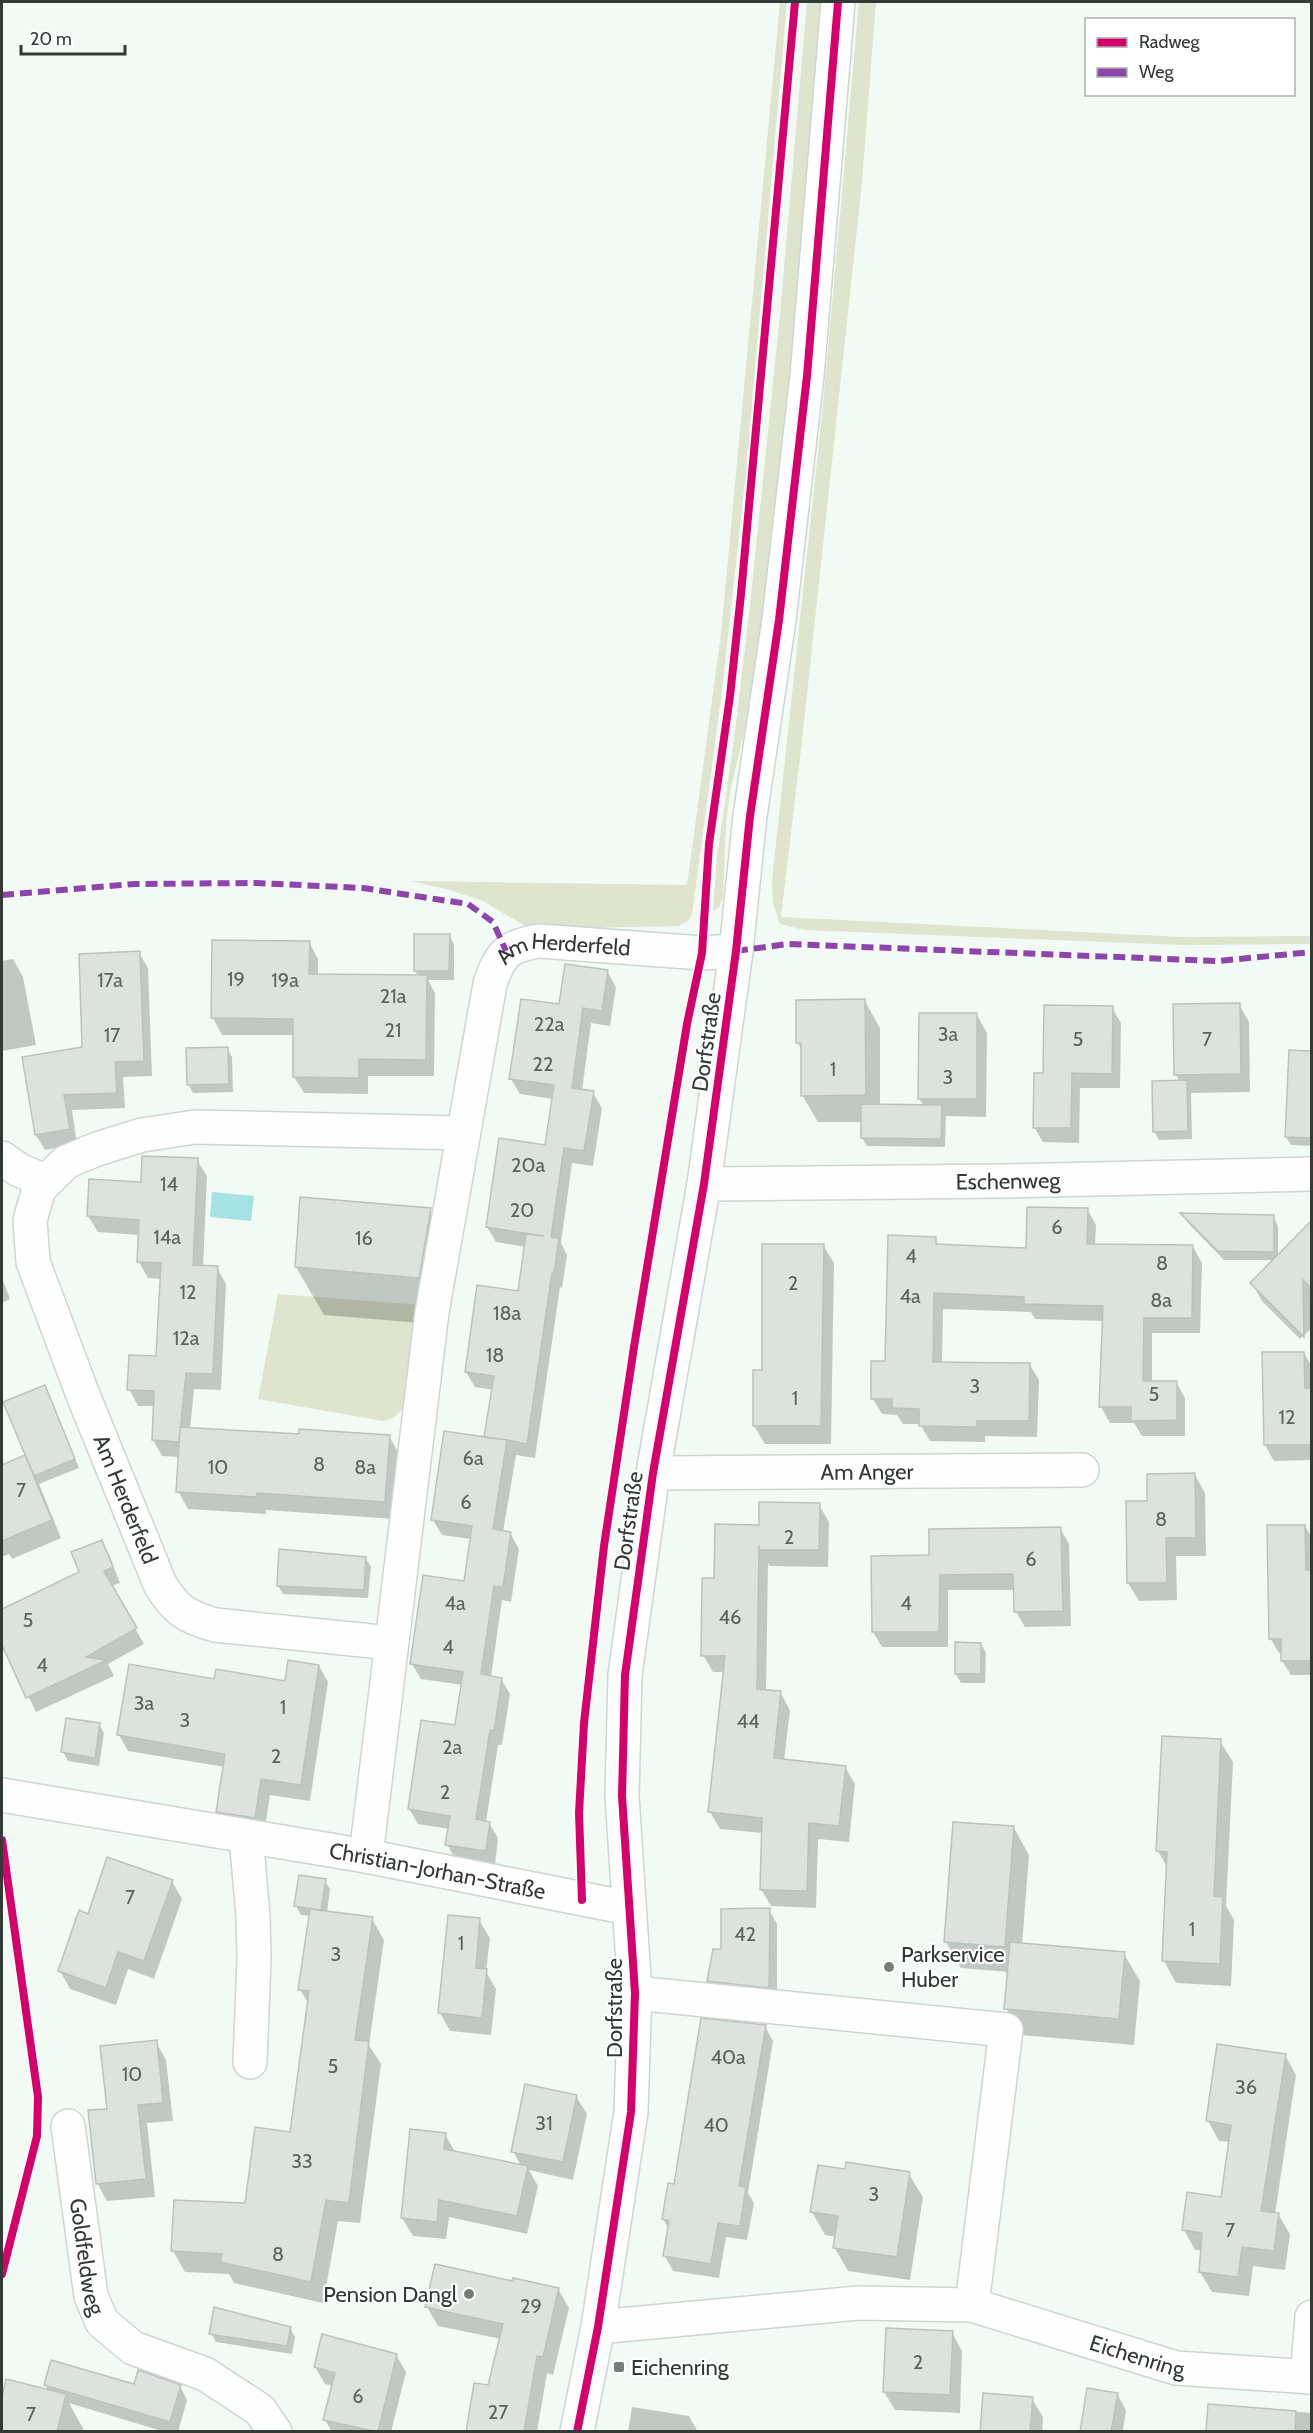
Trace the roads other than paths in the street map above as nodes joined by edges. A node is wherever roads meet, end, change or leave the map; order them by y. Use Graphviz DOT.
graph roads {
  1 [pos="838,2"];
  2 [pos="736,951"];
  3 [pos="462,1133"];
  4 [pos="2,1158"];
  5 [pos="1311,1174"];
  6 [pos="45,1180"];
  7 [pos="704,1184"];
  8 [pos="1082,1470"];
  9 [pos="653,1473"];
  10 [pos="391,1643"];
  11 [pos="2,1795"];
  12 [pos="246,1836"];
  13 [pos="366,1856"];
  14 [pos="629,1908"];
  15 [pos="635,1994"];
  16 [pos="250,2062"];
  17 [pos="68,2126"];
  18 [pos="972,2305"];
  19 [pos="1311,2317"];
  20 [pos="598,2327"];
  21 [pos="1309,2377"];
  22 [pos="275,2432"];
  23 [pos="578,2432"];
  1 -- 2 [label="street, Dorfstraße"];
  2 -- 3 [label="street, Am Herderfeld"];
  2 -- 7 [label="street, Dorfstraße"];
  3 -- 6 [label="street, Am Herderfeld"];
  3 -- 10 [label="street, Am Herderfeld"];
  4 -- 6 [label="street"];
  5 -- 7 [label="street, Eschenweg"];
  6 -- 10 [label="street, Am Herderfeld"];
  7 -- 9 [label="street, Dorfstraße"];
  8 -- 9 [label="street, Am Anger"];
  9 -- 14 [label="street, Dorfstraße"];
  10 -- 13 [label="street, Am Herderfeld"];
  11 -- 12 [label="street, Christian-Jorhan-Straße"];
  12 -- 13 [label="street, Christian-Jorhan-Straße"];
  12 -- 16 [label="street"];
  13 -- 14 [label="street, Christian-Jorhan-Straße"];
  14 -- 15 [label="street, Dorfstraße"];
  15 -- 18 [label="street"];
  15 -- 20 [label="street, Dorfstraße"];
  17 -- 22 [label="street, Goldfeldweg"];
  18 -- 20 [label="street, Eichenring"];
  18 -- 21 [label="street, Eichenring"];
  19 -- 21 [label="street, Eichenring"];
  20 -- 23 [label="street, Dorfstraße"];
}
